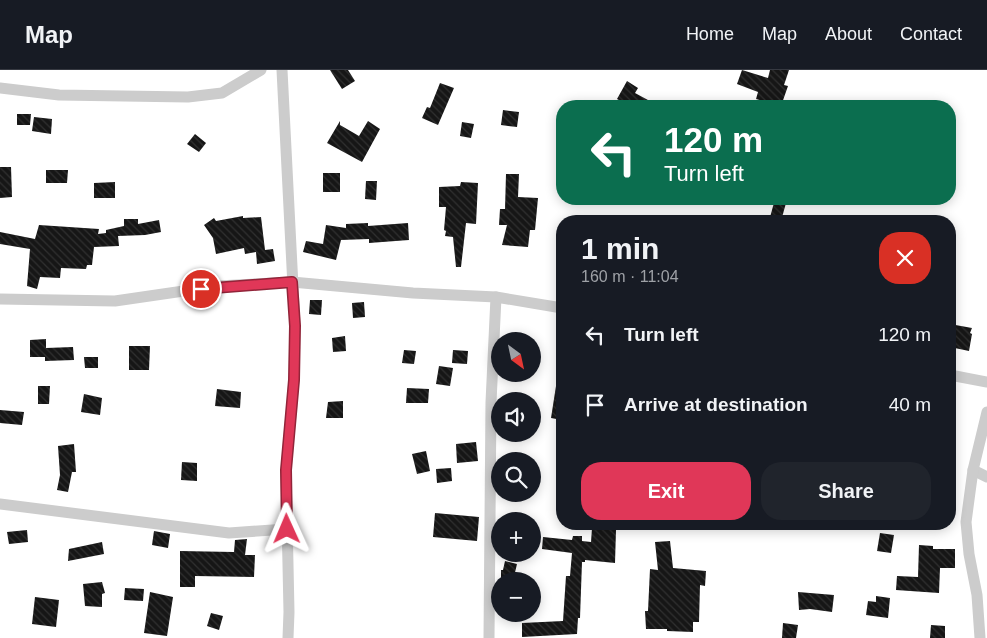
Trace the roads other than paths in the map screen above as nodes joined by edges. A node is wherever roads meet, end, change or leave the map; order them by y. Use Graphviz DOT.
graph roads {
  1 [pos="261,70"];
  2 [pos="282,70"];
  3 [pos="0,88"];
  4 [pos="292,282"];
  5 [pos="496,297"];
  6 [pos="0,299"];
  7 [pos="556,307"];
  8 [pos="956,376"];
  9 [pos="987,382"];
  10 [pos="987,412"];
  11 [pos="973,470"];
  12 [pos="987,477"];
  13 [pos="0,504"];
  14 [pos="287,529"];
  15 [pos="288,638"];
  16 [pos="489,638"];
  17 [pos="980,638"];
  1 -- 3 [label="street"];
  2 -- 4 [label="street"];
  4 -- 5 [label="street"];
  4 -- 6 [label="street"];
  4 -- 14 [label="street"];
  5 -- 7 [label="street"];
  5 -- 16 [label="street"];
  8 -- 9 [label="street"];
  10 -- 11 [label="street"];
  11 -- 12 [label="street"];
  11 -- 17 [label="street"];
  13 -- 14 [label="street"];
  14 -- 15 [label="street"];
}
